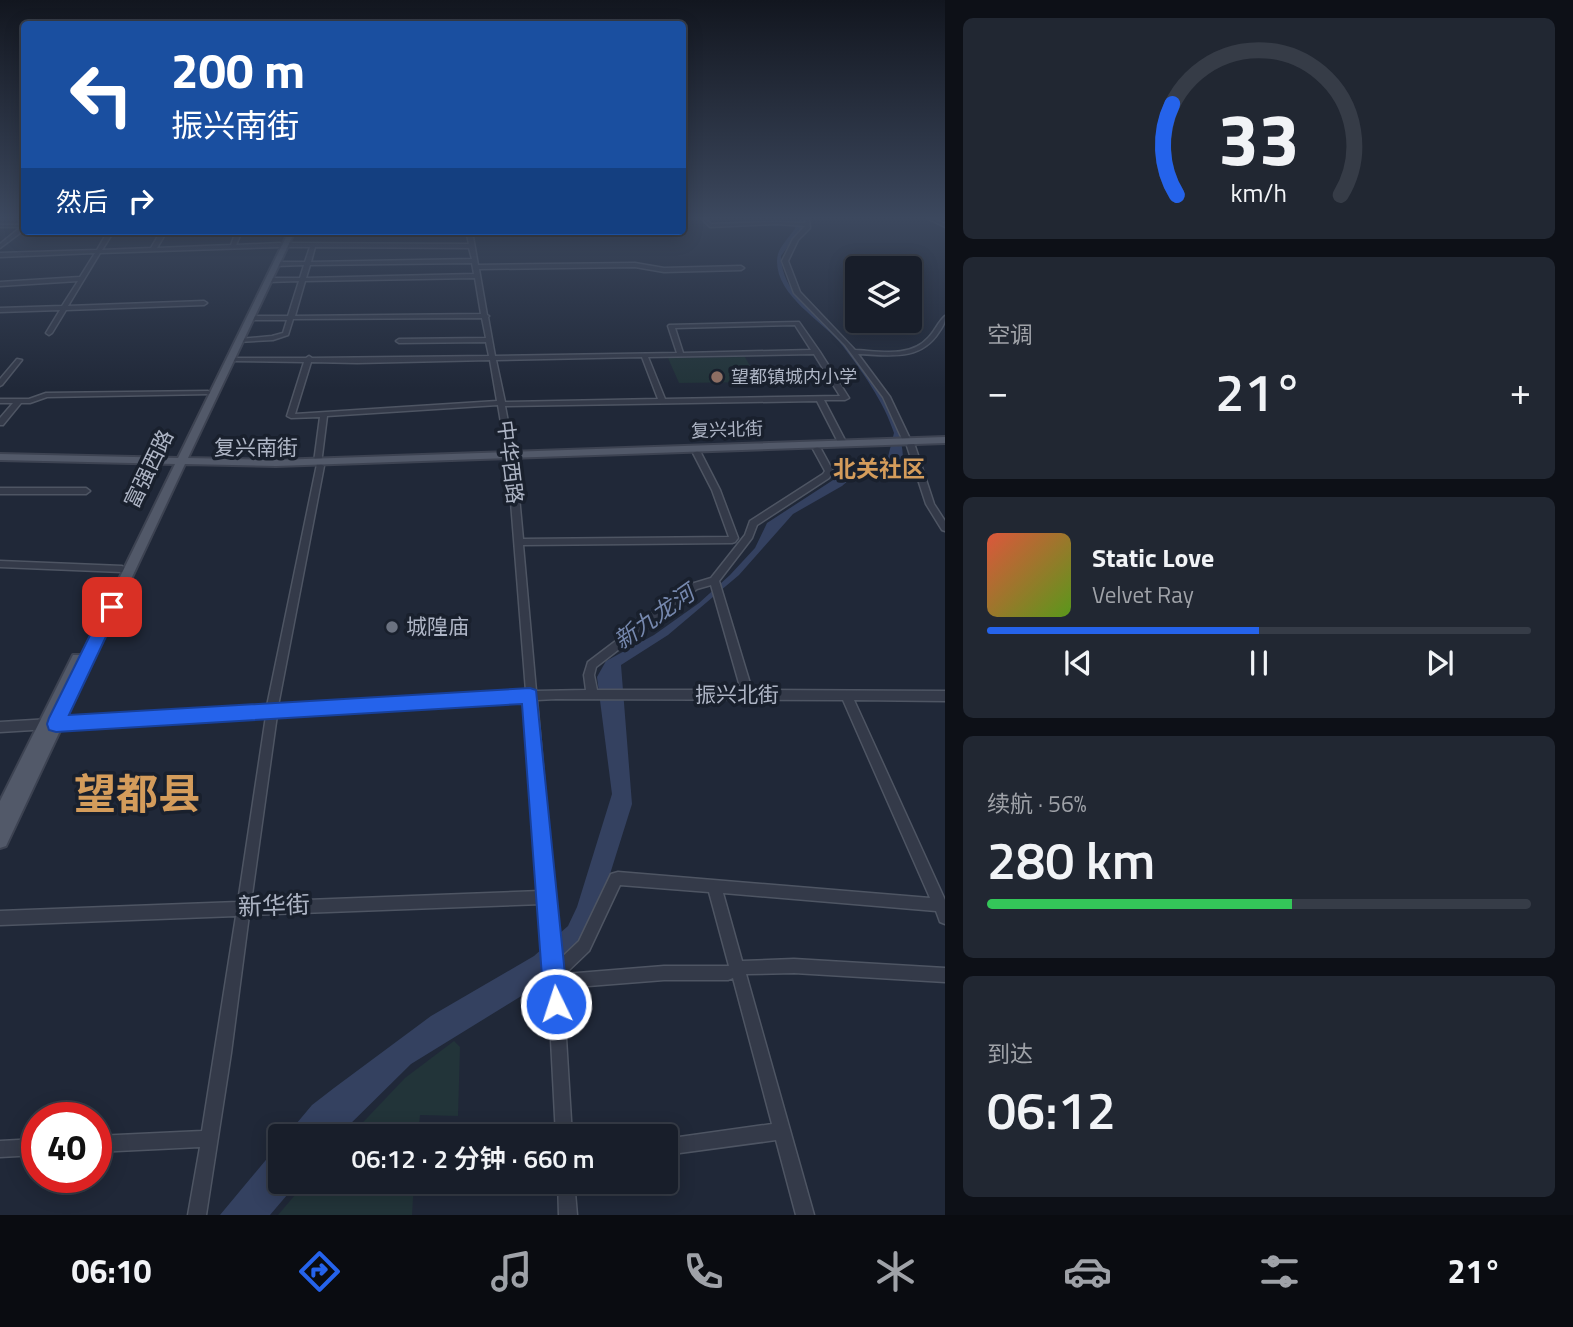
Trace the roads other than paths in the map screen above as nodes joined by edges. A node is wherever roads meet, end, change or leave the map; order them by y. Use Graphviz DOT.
graph roads {
  1 [pos="84,276"];
  2 [pos="267,276"];
  3 [pos="270,276"];
  4 [pos="304,276"];
  5 [pos="355,276"];
  6 [pos="477,276"];
  7 [pos="791,276"];
  8 [pos="82,279"];
  9 [pos="303,279"];
  10 [pos="268,280"];
  11 [pos="0,284"];
  12 [pos="204,303"];
  13 [pos="65,307"];
  14 [pos="0,310"];
  15 [pos="485,316"];
  16 [pos="250,318"];
  17 [pos="291,318"];
  18 [pos="945,318"];
  19 [pos="50,333"];
  20 [pos="490,340"];
  21 [pos="239,341"];
  22 [pos="399,341"];
  23 [pos="817,352"];
  24 [pos="853,352"];
  25 [pos="644,355"];
  26 [pos="681,355"];
  27 [pos="309,358"];
  28 [pos="493,358"];
  29 [pos="19,359"];
  30 [pos="230,359"];
  31 [pos="0,384"];
  32 [pos="208,393"];
  33 [pos="820,399"];
  34 [pos="0,401"];
  35 [pos="19,401"];
  36 [pos="663,402"];
  37 [pos="502,404"];
  38 [pos="324,414"];
  39 [pos="0,422"];
  40 [pos="945,442"];
  41 [pos="843,444"];
  42 [pos="888,444"];
  43 [pos="907,444"];
  44 [pos="817,449"];
  45 [pos="697,453"];
  46 [pos="511,458"];
  47 [pos="0,459"];
  48 [pos="319,464"];
  49 [pos="176,465"];
  50 [pos="0,491"];
  51 [pos="86,491"];
  52 [pos="945,528"];
  53 [pos="518,542"];
  54 [pos="0,564"];
  55 [pos="122,569"];
  56 [pos="715,582"];
  57 [pos="594,694"];
  58 [pos="748,695"];
  59 [pos="530,696"];
  60 [pos="847,696"];
  61 [pos="945,696"];
  62 [pos="272,711"];
  63 [pos="51,724"];
  64 [pos="0,727"];
  65 [pos="0,817"];
  66 [pos="0,840"];
  67 [pos="713,885"];
  68 [pos="548,897"];
  69 [pos="244,907"];
  70 [pos="942,911"];
  71 [pos="0,918"];
  72 [pos="737,970"];
  73 [pos="945,975"];
  74 [pos="554,976"];
  75 [pos="563,1124"];
  76 [pos="782,1131"];
  77 [pos="209,1139"];
  78 [pos="112,1143"];
  79 [pos="678,1144"];
  80 [pos="21,1148"];
  81 [pos="0,1149"];
  82 [pos="567,1194"];
  83 [pos="197,1215"];
  84 [pos="568,1215"];
  85 [pos="805,1215"];
  1 -- 8 [label="street"];
  2 -- 32 [label="main road, 富强西路"];
  3 -- 10 [label="main road, 富强西路"];
  4 -- 9 [label="street"];
  5 -- 9 [label="street"];
  6 -- 15 [label="street, 中华西路"];
  7 -- 24 [label="street"];
  8 -- 11 [label="street"];
  8 -- 13 [label="street"];
  9 -- 10 [label="street"];
  9 -- 17 [label="street"];
  10 -- 16 [label="main road, 富强西路"];
  12 -- 13 [label="street"];
  13 -- 14 [label="street"];
  13 -- 19 [label="street"];
  15 -- 17 [label="street"];
  15 -- 20 [label="street, 中华西路"];
  16 -- 17 [label="street"];
  16 -- 21 [label="main road, 富强西路"];
  17 -- 21 [label="street"];
  18 -- 24 [label="street"];
  20 -- 22 [label="street"];
  20 -- 28 [label="street, 中华西路"];
  21 -- 30 [label="main road, 富强西路"];
  23 -- 26 [label="street"];
  23 -- 26 [label="street"];
  23 -- 33 [label="street"];
  24 -- 43 [label="street"];
  25 -- 26 [label="street"];
  25 -- 28 [label="street"];
  25 -- 36 [label="street"];
  27 -- 28 [label="street"];
  27 -- 30 [label="street"];
  27 -- 38 [label="street"];
  28 -- 37 [label="street, 中华西路"];
  29 -- 31 [label="street"];
  30 -- 49 [label="main road, 富强西路"];
  32 -- 35 [label="street"];
  32 -- 49 [label="main road, 富强西路"];
  33 -- 36 [label="street"];
  33 -- 41 [label="street"];
  34 -- 35 [label="street"];
  35 -- 39 [label="street"];
  36 -- 37 [label="street"];
  37 -- 38 [label="street"];
  37 -- 46 [label="street, 中华西路"];
  38 -- 48 [label="street"];
  40 -- 43 [label="main road, 复兴北街"];
  41 -- 42 [label="main road, 复兴北街"];
  41 -- 46 [label="main road, 复兴北街"];
  42 -- 43 [label="main road, 复兴北街"];
  42 -- 44 [label="main road, 复兴北街"];
  43 -- 52 [label="street"];
  44 -- 45 [label="main road, 复兴北街"];
  44 -- 56 [label="street"];
  45 -- 46 [label="main road, 复兴北街"];
  45 -- 53 [label="street"];
  46 -- 48 [label="main road, 复兴南街"];
  46 -- 53 [label="street, 中华西路"];
  47 -- 49 [label="main road, 复兴南街"];
  48 -- 49 [label="main road, 复兴南街"];
  48 -- 62 [label="street"];
  49 -- 55 [label="main road, 富强西路"];
  49 -- 63 [label="main road, 富强西路"];
  50 -- 51 [label="street"];
  53 -- 59 [label="street, 中华西路"];
  54 -- 55 [label="street"];
  55 -- 63 [label="main road, 富强西路"];
  56 -- 57 [label="street"];
  56 -- 58 [label="street"];
  57 -- 58 [label="street, 振兴北街"];
  57 -- 59 [label="street, 振兴北街"];
  58 -- 60 [label="street, 振兴北街"];
  59 -- 62 [label="street, 振兴北街"];
  59 -- 68 [label="street, 中华西路"];
  60 -- 61 [label="street, 振兴北街"];
  60 -- 70 [label="street"];
  62 -- 63 [label="street, 振兴北街"];
  62 -- 69 [label="street"];
  63 -- 64 [label="street, 振兴北街"];
  63 -- 65 [label="main road"];
  63 -- 66 [label="main road"];
  67 -- 70 [label="street"];
  67 -- 72 [label="street"];
  67 -- 74 [label="street"];
  68 -- 69 [label="street, 新华街"];
  68 -- 74 [label="street, 中华西路"];
  69 -- 71 [label="street, 新华街"];
  69 -- 77 [label="street"];
  72 -- 73 [label="street"];
  72 -- 74 [label="street"];
  72 -- 76 [label="street"];
  74 -- 75 [label="street, 中华西路"];
  76 -- 79 [label="street"];
  76 -- 85 [label="street"];
  77 -- 78 [label="street"];
  77 -- 83 [label="street"];
  80 -- 81 [label="street"];
  82 -- 84 [label="street"];
}
